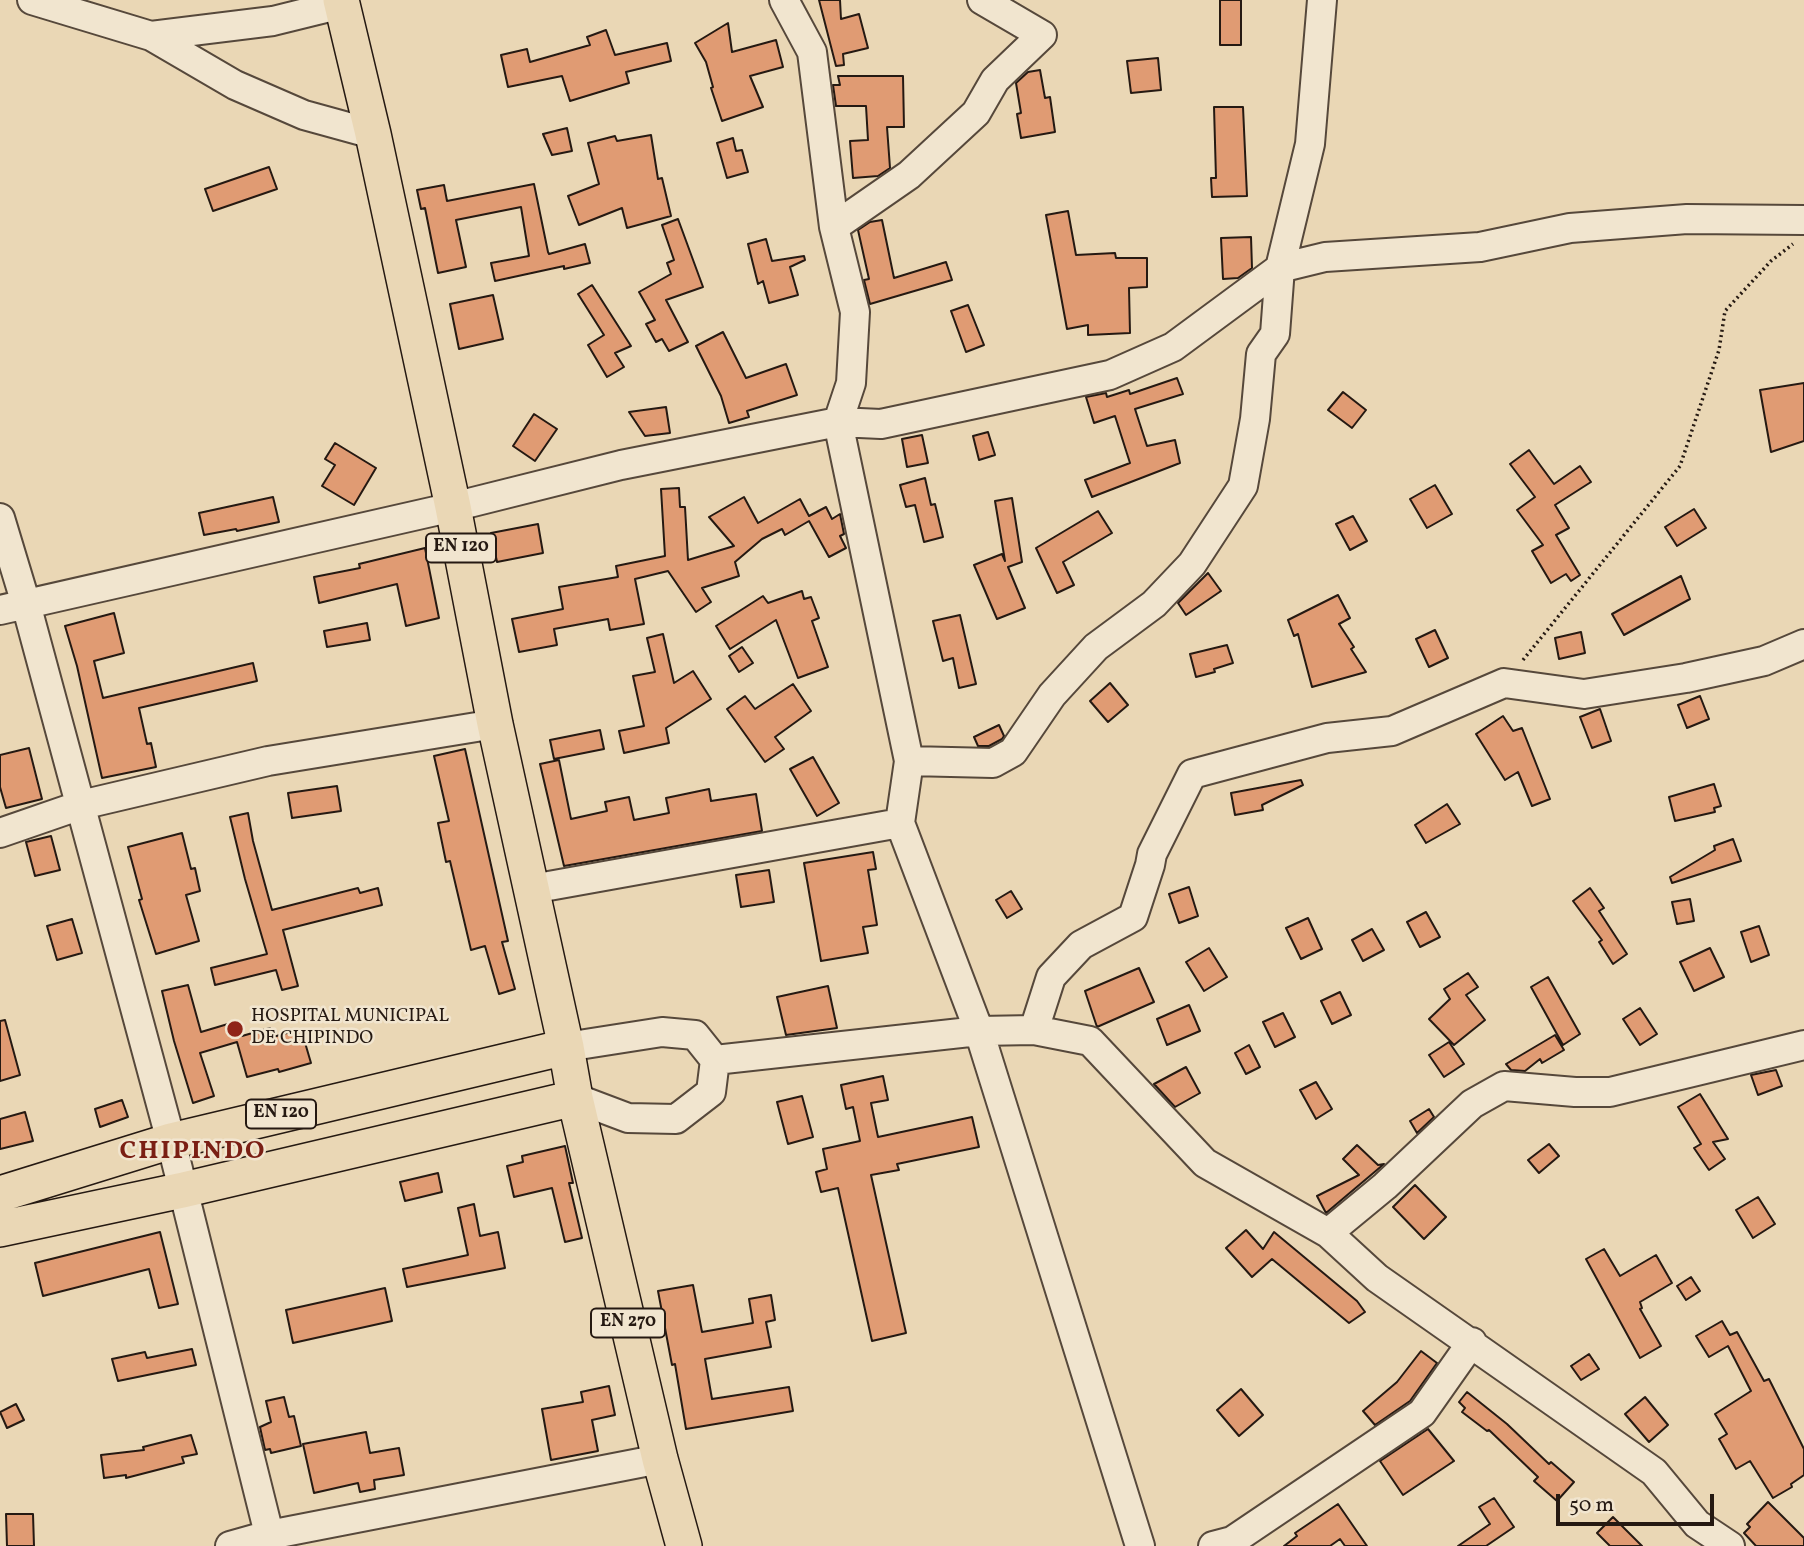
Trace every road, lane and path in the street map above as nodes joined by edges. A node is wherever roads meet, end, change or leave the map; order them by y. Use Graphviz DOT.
graph roads {
  1 [pos="32,0"];
  2 [pos="783,0"];
  3 [pos="982,0"];
  4 [pos="1322,0"];
  5 [pos="341,2"];
  6 [pos="150,36"];
  7 [pos="373,134"];
  8 [pos="834,227"];
  9 [pos="1799,232"];
  10 [pos="1280,268"];
  11 [pos="838,422"];
  12 [pos="453,507"];
  13 [pos="0,518"];
  14 [pos="13,607"];
  15 [pos="1804,644"];
  16 [pos="1504,683"];
  17 [pos="495,724"];
  18 [pos="909,761"];
  19 [pos="81,805"];
  20 [pos="900,823"];
  21 [pos="0,833"];
  22 [pos="532,889"];
  23 [pos="1034,1030"];
  24 [pos="979,1031"];
  25 [pos="1804,1045"];
  26 [pos="566,1047"];
  27 [pos="715,1060"];
  28 [pos="394,1086"];
  29 [pos="575,1098"];
  30 [pos="405,1136"];
  31 [pos="171,1141"];
  32 [pos="183,1190"];
  33 [pos="8,1192"];
  34 [pos="14,1226"];
  35 [pos="1328,1233"];
  36 [pos="1472,1342"];
  37 [pos="660,1459"];
  38 [pos="270,1541"];
  39 [pos="230,1546"];
  40 [pos="684,1546"];
  41 [pos="1140,1546"];
  42 [pos="1213,1546"];
  43 [pos="1730,1546"];
  1 -- 6 [label="street"];
  2 -- 8 [label="street"];
  3 -- 8 [label="street"];
  4 -- 10 [label="street"];
  5 -- 6 [label="street"];
  5 -- 7 [label="main road, EN 120"];
  6 -- 7 [label="street"];
  7 -- 12 [label="main road, EN 120"];
  8 -- 11 [label="street"];
  9 -- 10 [label="street"];
  9 -- 16 [label="path"];
  10 -- 11 [label="street"];
  10 -- 18 [label="street"];
  11 -- 12 [label="street"];
  11 -- 18 [label="street"];
  12 -- 14 [label="street"];
  12 -- 17 [label="main road, EN 120"];
  13 -- 14 [label="street"];
  14 -- 19 [label="street"];
  15 -- 16 [label="street"];
  16 -- 23 [label="street"];
  17 -- 19 [label="street"];
  17 -- 22 [label="main road, EN 120"];
  18 -- 20 [label="street"];
  19 -- 21 [label="street"];
  19 -- 31 [label="street"];
  20 -- 22 [label="street"];
  20 -- 24 [label="street"];
  22 -- 26 [label="main road, EN 120"];
  23 -- 24 [label="street"];
  23 -- 35 [label="street"];
  24 -- 27 [label="street"];
  24 -- 41 [label="street"];
  25 -- 35 [label="street"];
  26 -- 27 [label="street"];
  26 -- 28 [label="main road, EN 120"];
  26 -- 29 [label="main road, EN 120"];
  27 -- 29 [label="street"];
  28 -- 30 [label="main road"];
  28 -- 31 [label="main road, EN 120"];
  29 -- 30 [label="main road, EN 120"];
  29 -- 37 [label="main road, EN 270"];
  30 -- 32 [label="main road, EN 120"];
  31 -- 32 [label="street"];
  31 -- 33 [label="main road, EN 120"];
  32 -- 34 [label="main road, EN 120"];
  32 -- 38 [label="street"];
  33 -- 34 [label="main road"];
  35 -- 36 [label="street"];
  36 -- 42 [label="street"];
  36 -- 43 [label="street"];
  37 -- 38 [label="street"];
  37 -- 40 [label="main road, EN 270"];
  38 -- 39 [label="street"];
}
